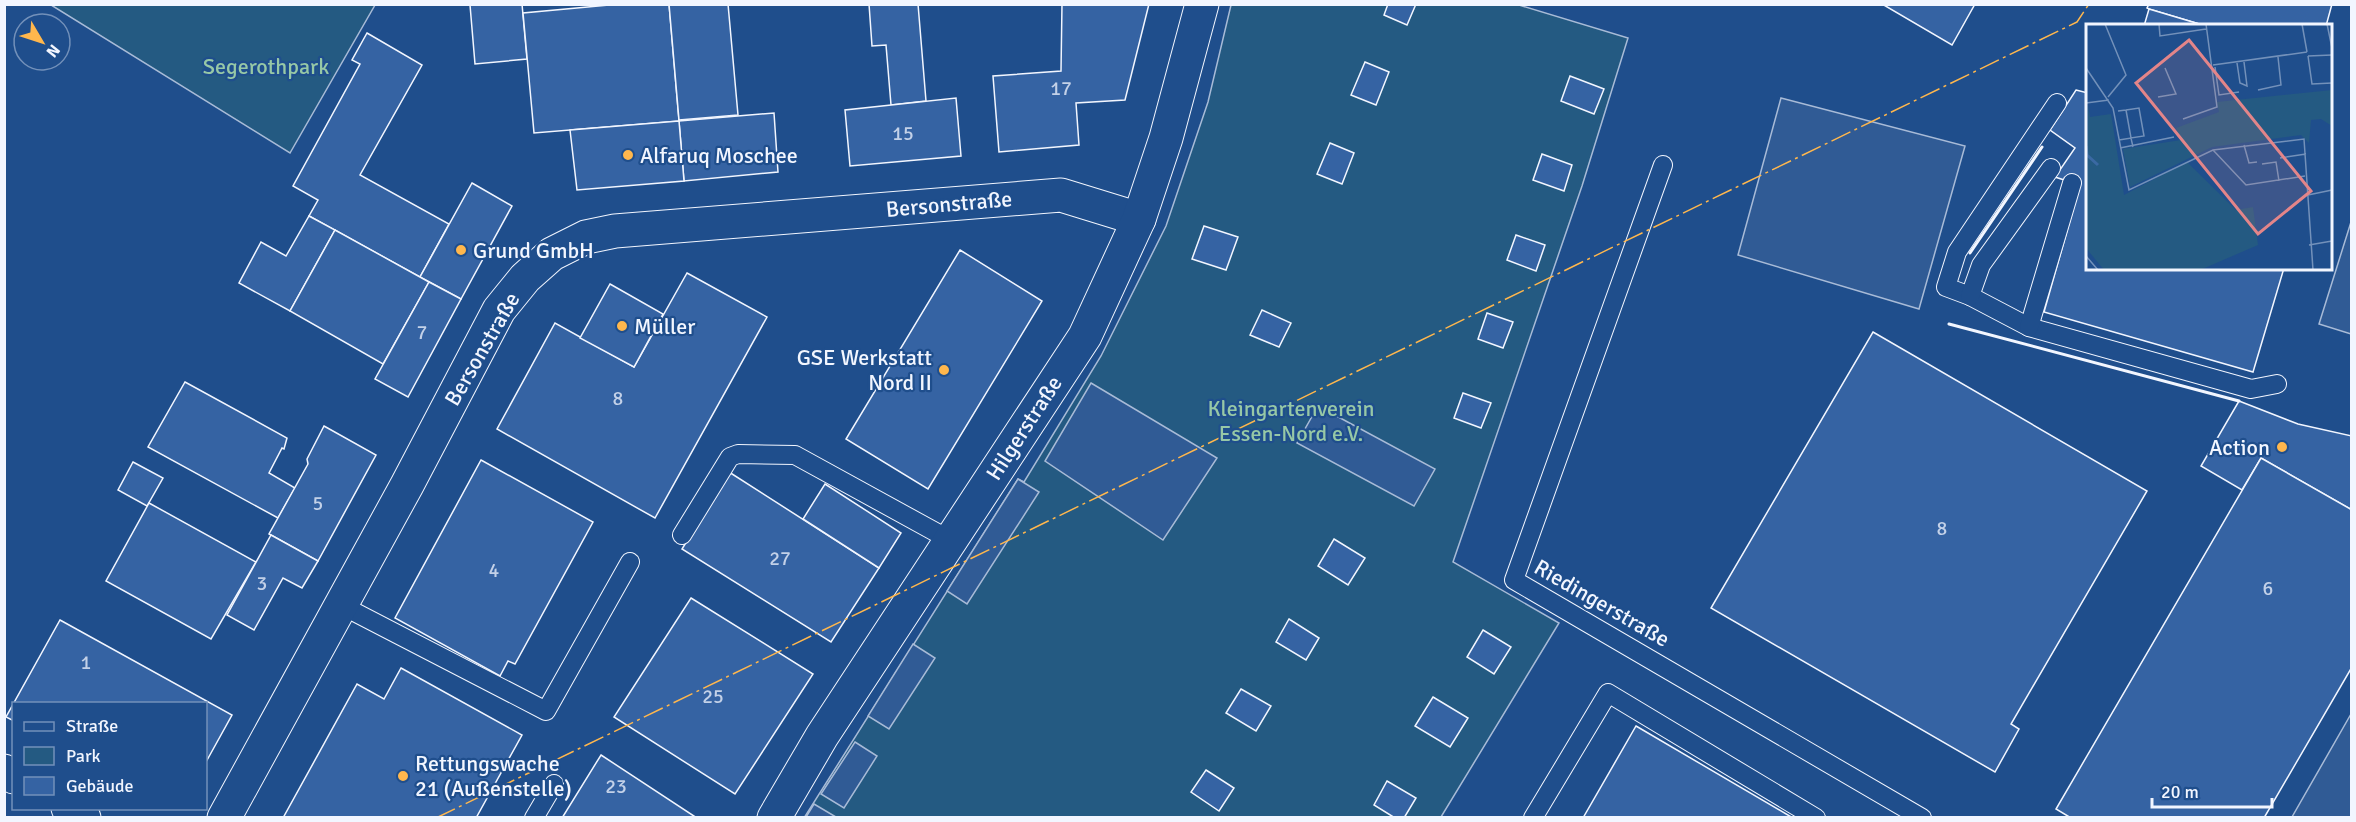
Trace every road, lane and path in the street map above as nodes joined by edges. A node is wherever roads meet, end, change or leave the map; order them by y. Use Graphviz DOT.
graph roads {
  1 [pos="1202,4"];
  2 [pos="2057,103"];
  3 [pos="1663,165"];
  4 [pos="2051,168"];
  5 [pos="2072,183"];
  6 [pos="1139,219"];
  7 [pos="1970,296"];
  8 [pos="2029,327"];
  9 [pos="2277,384"];
  10 [pos="682,535"];
  11 [pos="950,540"];
  12 [pos="630,562"];
  13 [pos="341,605"];
  14 [pos="554,784"];
  15 [pos="71,810"];
  16 [pos="84,818"];
  17 [pos="224,818"];
  18 [pos="534,818"];
  19 [pos="774,818"];
  20 [pos="1533,818"];
  21 [pos="1816,818"];
  22 [pos="1922,818"];
  1 -- 6 [label="street, Hilgerstraße"];
  2 -- 7 [label="lane"];
  3 -- 22 [label="lane, Riedingerstraße"];
  4 -- 7 [label="lane"];
  5 -- 8 [label="lane"];
  6 -- 11 [label="street, Hilgerstraße"];
  6 -- 13 [label="street, Bersonstraße"];
  7 -- 8 [label="lane"];
  8 -- 9 [label="lane"];
  10 -- 11 [label="lane"];
  11 -- 19 [label="street, Hilgerstraße"];
  12 -- 13 [label="lane"];
  13 -- 17 [label="street, Bersonstraße"];
  14 -- 18 [label="lane"];
  15 -- 16 [label="street"];
  20 -- 21 [label="lane"];
}
